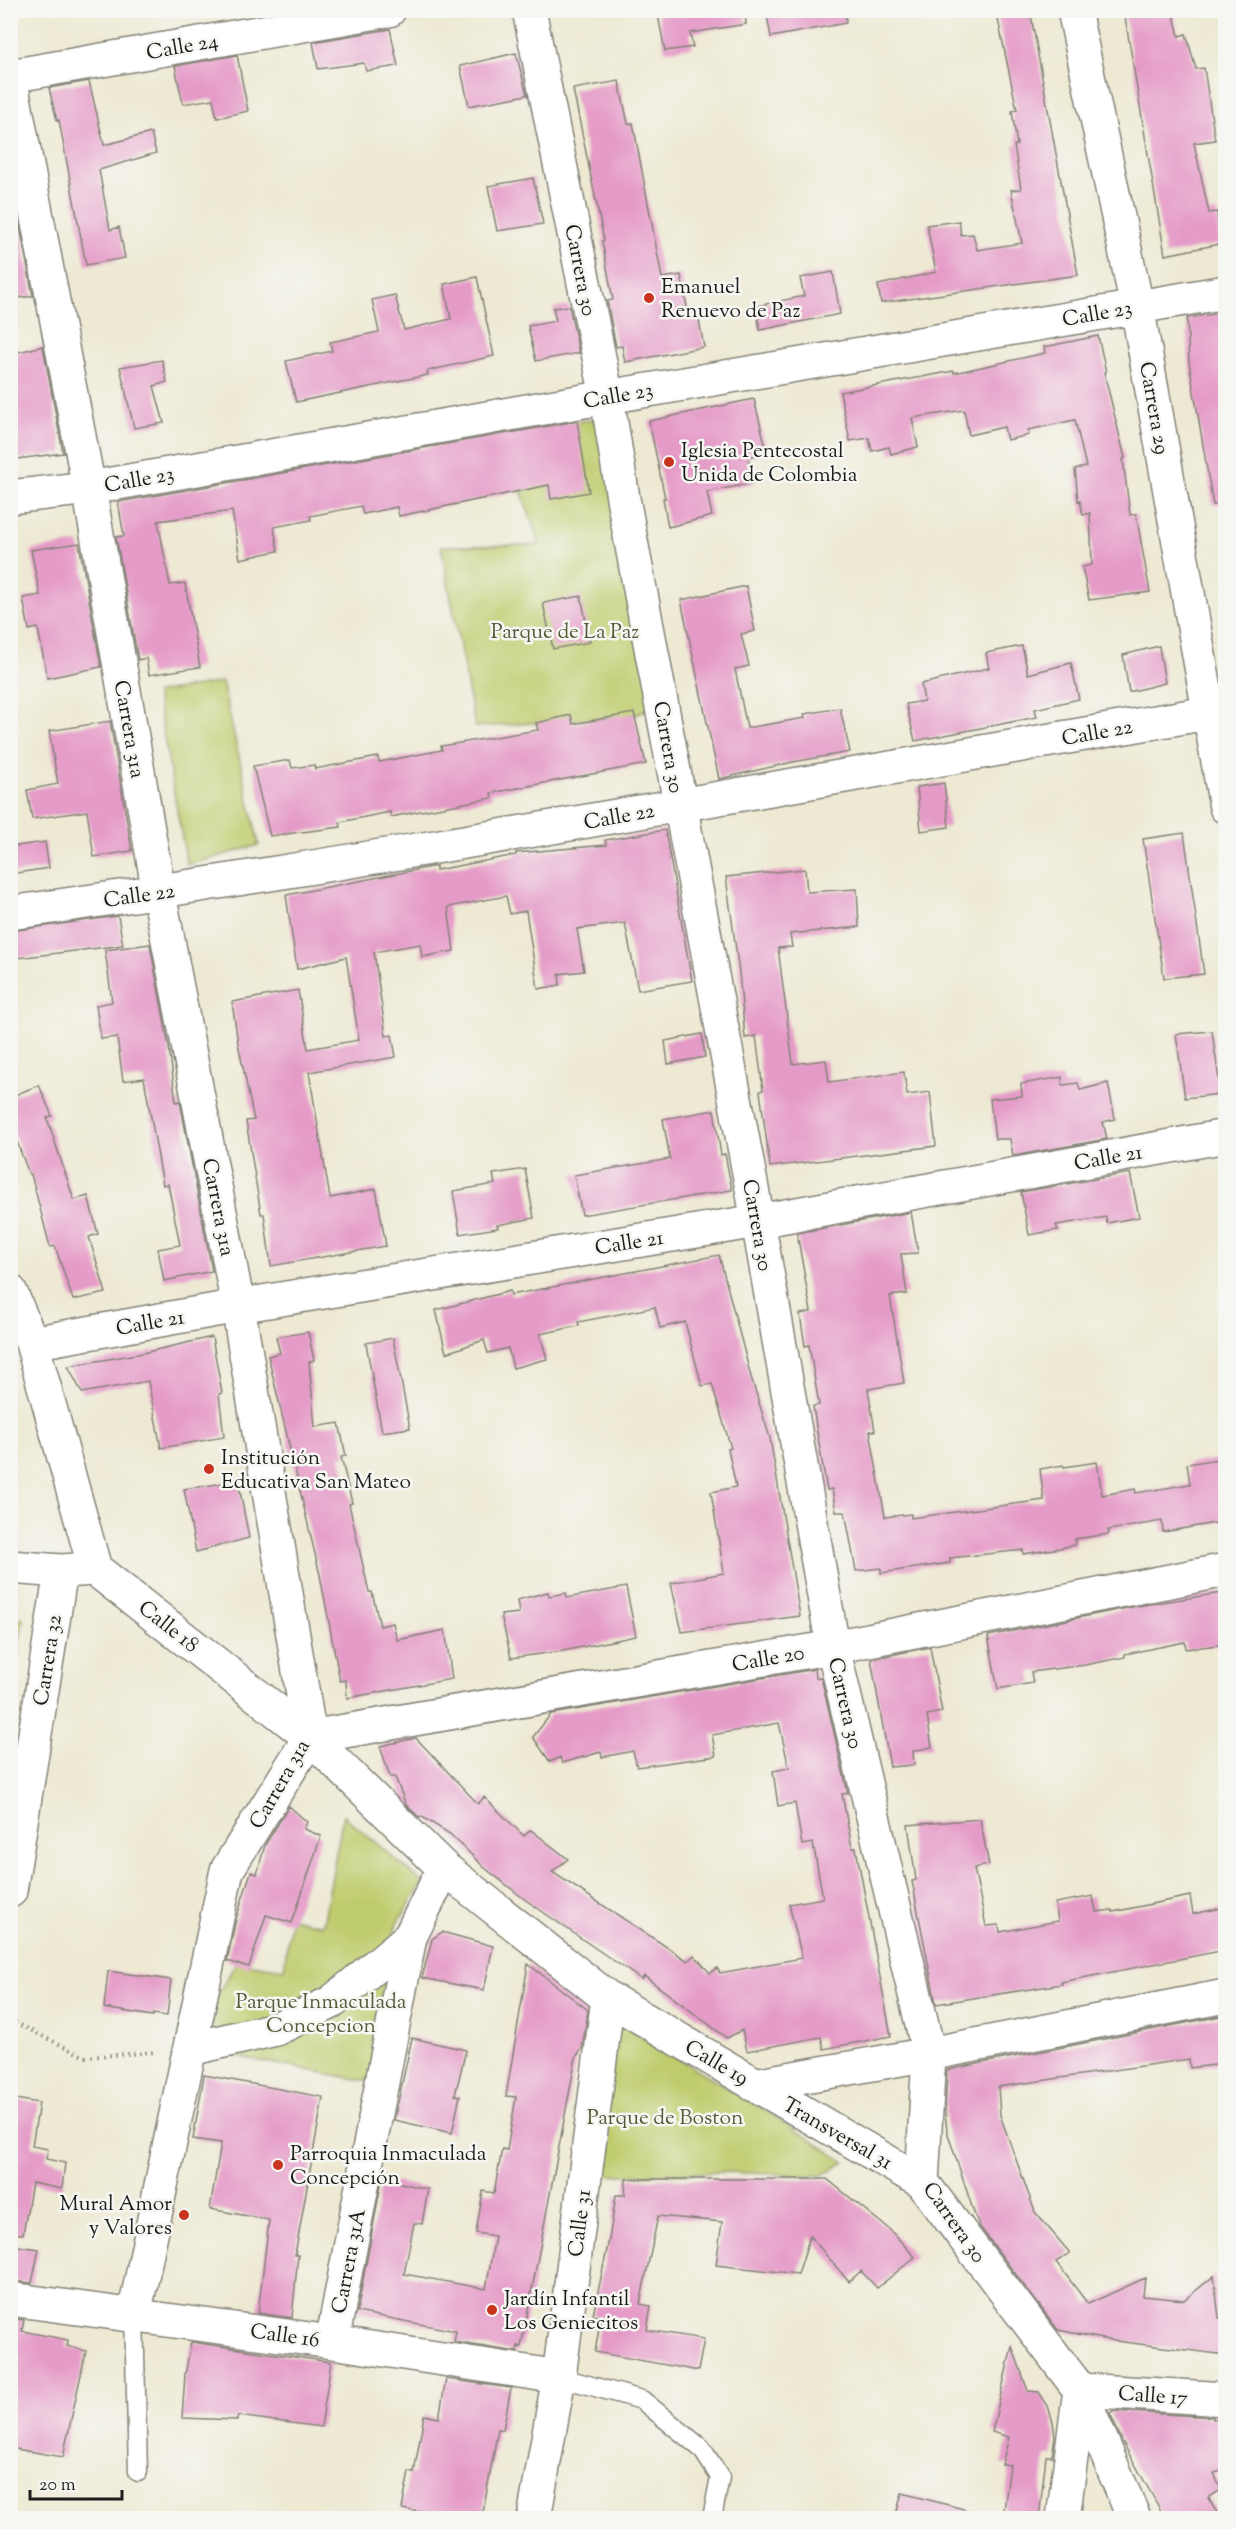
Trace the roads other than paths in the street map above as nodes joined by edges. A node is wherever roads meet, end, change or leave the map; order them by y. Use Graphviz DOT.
graph roads {
  1 [pos="389,10"];
  2 [pos="530,10"];
  3 [pos="1074,10"];
  4 [pos="10,76"];
  5 [pos="1226,292"];
  6 [pos="1137,306"];
  7 [pos="607,397"];
  8 [pos="89,488"];
  9 [pos="10,497"];
  10 [pos="1217,711"];
  11 [pos="680,805"];
  12 [pos="1226,807"];
  13 [pos="159,893"];
  14 [pos="10,914"];
  15 [pos="1226,1136"];
  16 [pos="758,1221"];
  17 [pos="10,1291"];
  18 [pos="238,1306"];
  19 [pos="32,1343"];
  20 [pos="10,1567"];
  21 [pos="95,1569"];
  22 [pos="1226,1570"];
  23 [pos="61,1571"];
  24 [pos="833,1647"];
  25 [pos="310,1737"];
  26 [pos="444,1868"];
  27 [pos="10,1891"];
  28 [pos="410,1937"];
  29 [pos="1226,1996"];
  30 [pos="608,1998"];
  31 [pos="190,2049"];
  32 [pos="929,2054"];
  33 [pos="754,2085"];
  34 [pos="922,2182"];
  35 [pos="10,2299"];
  36 [pos="134,2315"];
  37 [pos="332,2342"];
  38 [pos="559,2377"];
  39 [pos="1080,2390"];
  40 [pos="1226,2399"];
  41 [pos="138,2472"];
  42 [pos="534,2518"];
  43 [pos="712,2518"];
  44 [pos="1063,2518"];
  45 [pos="1134,2518"];
  1 -- 4 [label="street, Calle 24"];
  2 -- 7 [label="street, Carrera 30"];
  3 -- 6 [label="street, Carrera 29"];
  4 -- 8 [label="street, Carrera 31a"];
  5 -- 6 [label="street, Calle 23"];
  6 -- 7 [label="street, Calle 23"];
  6 -- 10 [label="street, Carrera 29"];
  7 -- 8 [label="street, Calle 23"];
  7 -- 11 [label="street, Carrera 30"];
  8 -- 9 [label="street, Calle 23"];
  8 -- 13 [label="street, Carrera 31a"];
  10 -- 11 [label="street, Calle 22"];
  10 -- 12 [label="street, Carrera 29"];
  11 -- 13 [label="street, Calle 22"];
  11 -- 16 [label="street, Carrera 30"];
  13 -- 14 [label="street, Calle 22"];
  13 -- 18 [label="street, Carrera 31a"];
  15 -- 16 [label="street, Calle 21"];
  16 -- 18 [label="street, Calle 21"];
  16 -- 24 [label="street, Carrera 30"];
  17 -- 19 [label="street"];
  18 -- 19 [label="street, Calle 21"];
  18 -- 25 [label="street, Carrera 31a"];
  19 -- 21 [label="street"];
  20 -- 23 [label="street"];
  21 -- 23 [label="street"];
  21 -- 25 [label="street, Calle 18"];
  22 -- 24 [label="street, Calle 20"];
  23 -- 27 [label="street, Carrera 32"];
  24 -- 25 [label="street, Calle 20"];
  24 -- 32 [label="street, Carrera 30"];
  25 -- 26 [label="street, Calle 19"];
  25 -- 31 [label="street, Carrera 31a"];
  26 -- 28 [label="street, Carrera 31A"];
  26 -- 30 [label="street, Calle 19"];
  28 -- 31 [label="street"];
  28 -- 37 [label="street, Carrera 31A"];
  29 -- 32 [label="street, Calle 19"];
  30 -- 33 [label="street, Calle 19"];
  30 -- 38 [label="street, Calle 31"];
  31 -- 36 [label="street, Carrera 31a"];
  32 -- 33 [label="street, Calle 19"];
  32 -- 34 [label="street, Carrera 30"];
  33 -- 34 [label="street, Transversal 31"];
  34 -- 39 [label="street, Carrera 30"];
  35 -- 36 [label="street, Calle 16"];
  36 -- 37 [label="street, Calle 16"];
  36 -- 41 [label="lane"];
  37 -- 38 [label="street, Calle 16"];
  38 -- 42 [label="street, Calle 31"];
  38 -- 43 [label="lane"];
  39 -- 40 [label="street, Calle 17"];
  39 -- 44 [label="street"];
  39 -- 45 [label="street, Carrera 30"];
}
